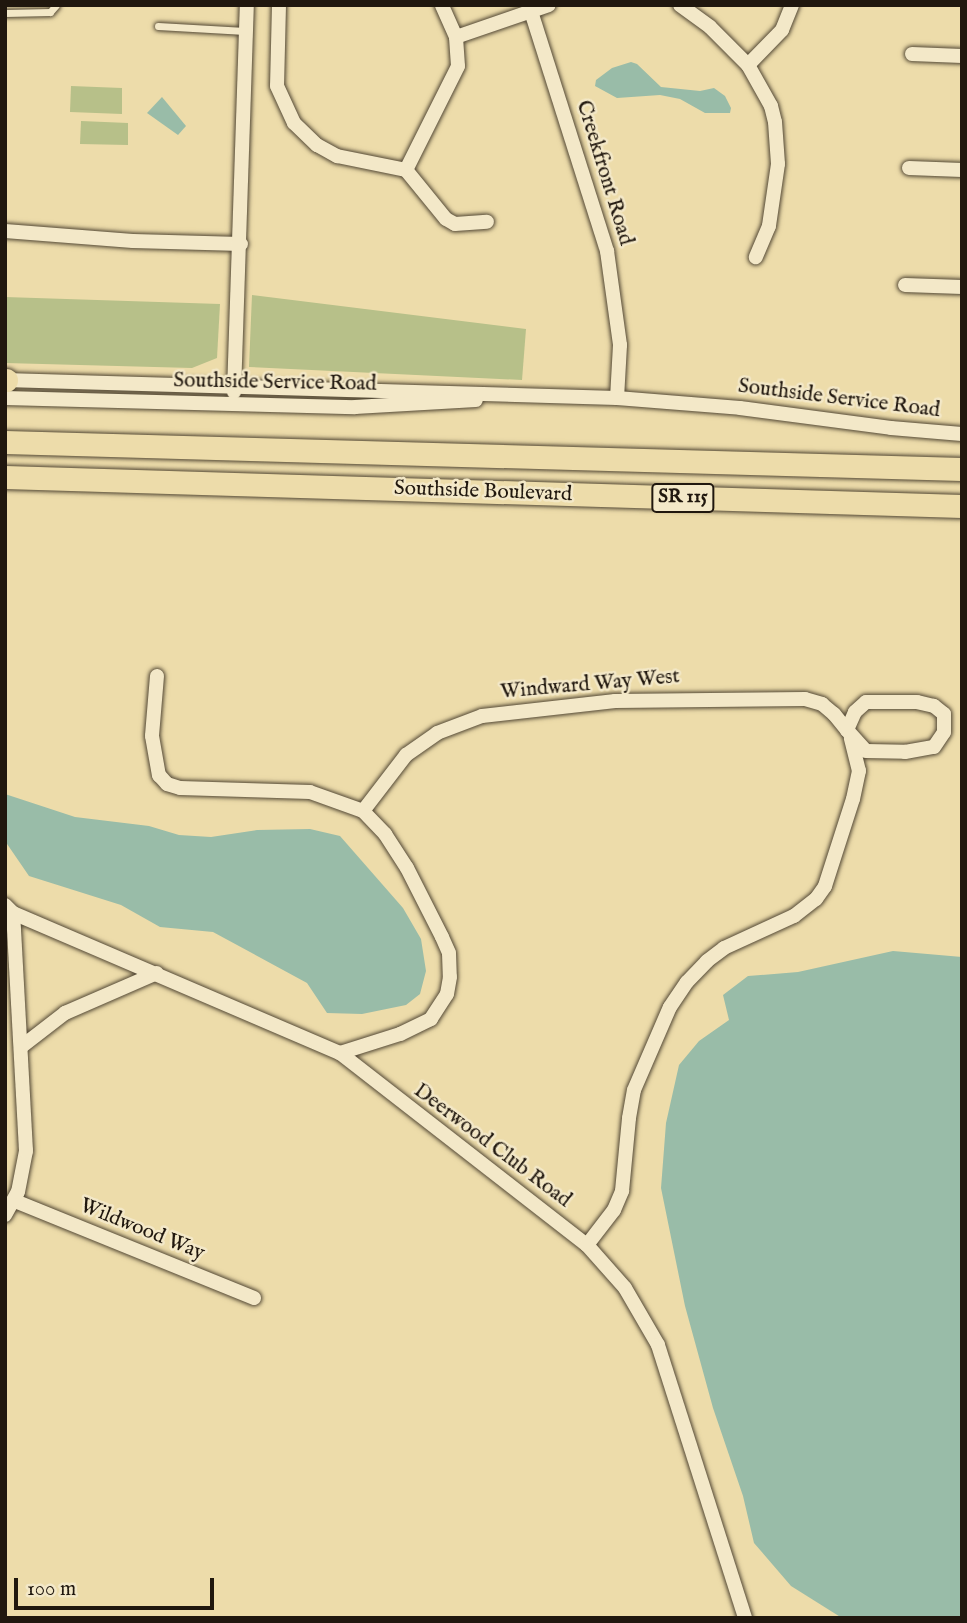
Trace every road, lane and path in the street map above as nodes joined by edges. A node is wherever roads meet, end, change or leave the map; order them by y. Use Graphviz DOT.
graph roads {
  1 [pos="56,5"];
  2 [pos="247,5"];
  3 [pos="279,5"];
  4 [pos="442,5"];
  5 [pos="549,5"];
  6 [pos="680,5"];
  7 [pos="792,5"];
  8 [pos="530,8"];
  9 [pos="5,13"];
  10 [pos="158,26"];
  11 [pos="245,31"];
  12 [pos="456,37"];
  13 [pos="912,54"];
  14 [pos="962,56"];
  15 [pos="748,65"];
  16 [pos="909,168"];
  17 [pos="406,170"];
  18 [pos="962,170"];
  19 [pos="488,222"];
  20 [pos="5,232"];
  21 [pos="241,244"];
  22 [pos="756,257"];
  23 [pos="905,285"];
  24 [pos="962,287"];
  25 [pos="5,380"];
  26 [pos="235,385"];
  27 [pos="544,396"];
  28 [pos="5,398"];
  29 [pos="617,398"];
  30 [pos="234,405"];
  31 [pos="962,434"];
  32 [pos="5,442"];
  33 [pos="962,469"];
  34 [pos="5,477"];
  35 [pos="962,506"];
  36 [pos="157,676"];
  37 [pos="846,730"];
  38 [pos="363,811"];
  39 [pos="9,909"];
  40 [pos="157,973"];
  41 [pos="20,1047"];
  42 [pos="340,1053"];
  43 [pos="15,1200"];
  44 [pos="5,1215"];
  45 [pos="587,1245"];
  46 [pos="254,1298"];
  47 [pos="745,1618"];
  1 -- 9 [label="lane"];
  2 -- 11 [label="street"];
  3 -- 17 [label="street"];
  4 -- 12 [label="street"];
  5 -- 8 [label="street"];
  6 -- 15 [label="street"];
  7 -- 15 [label="street"];
  8 -- 12 [label="street"];
  8 -- 29 [label="street, Creekfront Road"];
  10 -- 11 [label="lane"];
  11 -- 21 [label="street"];
  12 -- 17 [label="street"];
  13 -- 14 [label="street"];
  15 -- 22 [label="street"];
  16 -- 18 [label="street"];
  17 -- 19 [label="street"];
  20 -- 21 [label="street"];
  21 -- 26 [label="street"];
  23 -- 24 [label="street"];
  25 -- 26 [label="street, Southside Service Road"];
  26 -- 27 [label="street, Southside Service Road"];
  26 -- 30 [label="street"];
  27 -- 29 [label="street, Southside Service Road"];
  27 -- 30 [label="street, Southside Service Road"];
  28 -- 30 [label="street, Southside Service Road"];
  29 -- 31 [label="street, Southside Service Road"];
  32 -- 33 [label="highway, Southside Boulevard / SR 115"];
  34 -- 35 [label="highway, Southside Boulevard / SR 115"];
  36 -- 38 [label="street"];
  37 -- 37 [label="street"];
  37 -- 38 [label="street, Windward Way West"];
  37 -- 45 [label="street"];
  38 -- 42 [label="street"];
  39 -- 40 [label="street, Deerwood Club Road"];
  39 -- 41 [label="street"];
  40 -- 41 [label="street"];
  40 -- 42 [label="street, Deerwood Club Road"];
  41 -- 43 [label="street"];
  42 -- 45 [label="street, Deerwood Club Road"];
  43 -- 44 [label="street"];
  43 -- 46 [label="street, Wildwood Way"];
  45 -- 47 [label="street, Deerwood Club Road"];
}
